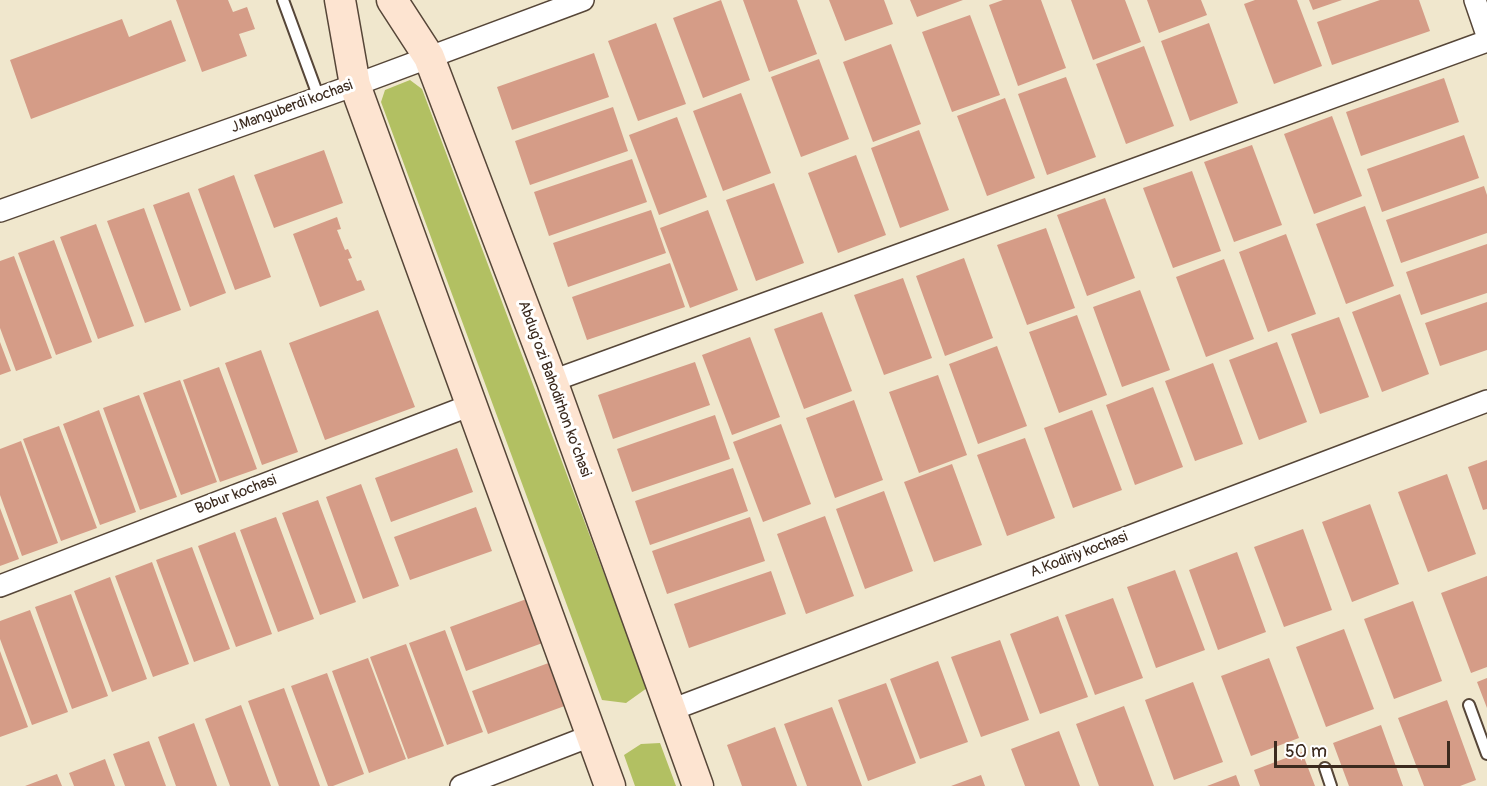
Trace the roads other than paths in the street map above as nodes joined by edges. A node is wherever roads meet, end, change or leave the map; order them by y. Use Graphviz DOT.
graph roads {
  1 [pos="283,0"];
  2 [pos="340,0"];
  3 [pos="392,0"];
  4 [pos="583,0"];
  5 [pos="1487,41"];
  6 [pos="429,57"];
  7 [pos="355,85"];
  8 [pos="319,98"];
  9 [pos="0,211"];
  10 [pos="552,381"];
  11 [pos="1487,401"];
  12 [pos="471,405"];
  13 [pos="0,586"];
  14 [pos="1469,705"];
  15 [pos="671,710"];
  16 [pos="593,735"];
  17 [pos="1487,754"];
  18 [pos="1325,768"];
  19 [pos="461,786"];
  20 [pos="610,786"];
  21 [pos="698,786"];
  22 [pos="1331,786"];
  1 -- 8 [label="lane"];
  2 -- 7 [label="main road"];
  3 -- 6 [label="main road, Abdug’ozi Bahodirhon ko’chasi"];
  4 -- 6 [label="street, J.Manguberdi kochasi"];
  5 -- 10 [label="street"];
  6 -- 7 [label="street, J.Manguberdi kochasi"];
  6 -- 10 [label="main road, Abdug’ozi Bahodirhon ko’chasi"];
  7 -- 8 [label="street, J.Manguberdi kochasi"];
  7 -- 12 [label="main road"];
  8 -- 9 [label="street, J.Manguberdi kochasi"];
  10 -- 15 [label="main road, Abdug’ozi Bahodirhon ko’chasi"];
  11 -- 15 [label="street, A.Kodiriy kochasi"];
  12 -- 13 [label="street, Bobur kochasi"];
  12 -- 16 [label="main road"];
  14 -- 17 [label="lane"];
  15 -- 21 [label="main road, Abdug’ozi Bahodirhon ko’chasi"];
  16 -- 19 [label="street"];
  16 -- 20 [label="main road"];
  18 -- 22 [label="lane"];
}
